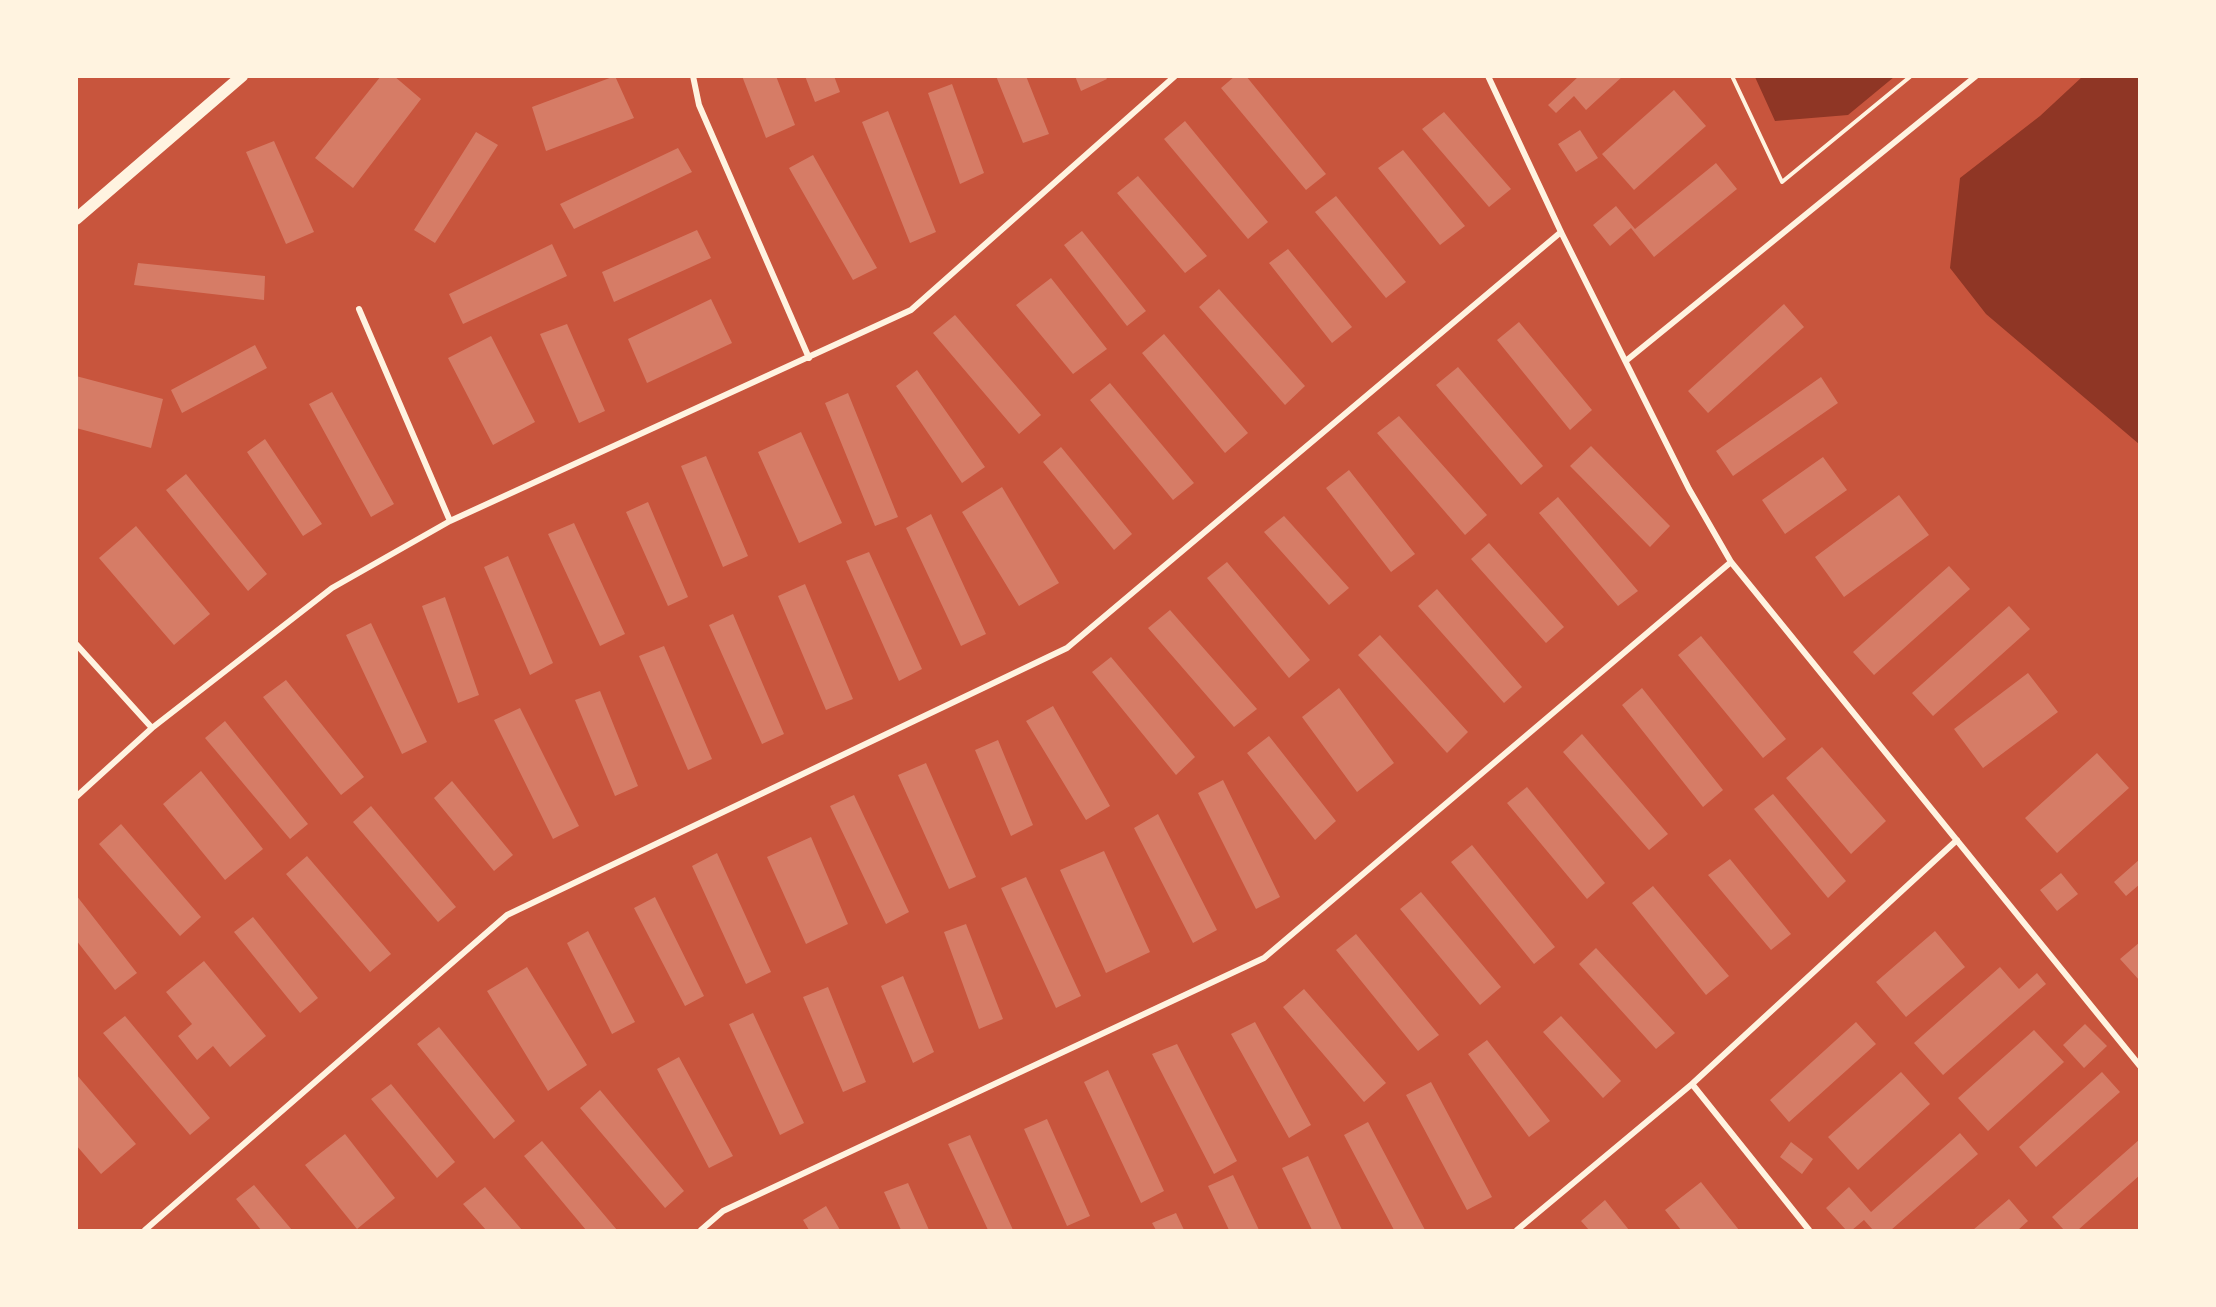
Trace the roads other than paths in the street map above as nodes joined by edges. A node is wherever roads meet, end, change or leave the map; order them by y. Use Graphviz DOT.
graph roads {
  1 [pos="242,76"];
  2 [pos="693,76"];
  3 [pos="1175,76"];
  4 [pos="1488,76"];
  5 [pos="1976,76"];
  6 [pos="76,219"];
  7 [pos="1561,232"];
  8 [pos="359,309"];
  9 [pos="809,358"];
  10 [pos="1627,360"];
  11 [pos="450,521"];
  12 [pos="1731,562"];
  13 [pos="76,644"];
  14 [pos="152,728"];
  15 [pos="76,797"];
  16 [pos="1957,840"];
  17 [pos="2139,1066"];
  18 [pos="1692,1084"];
  19 [pos="145,1230"];
  20 [pos="701,1230"];
  21 [pos="1517,1230"];
  22 [pos="1809,1230"];
  1 -- 6 [label="main road"];
  2 -- 9 [label="street"];
  3 -- 9 [label="street"];
  4 -- 7 [label="street"];
  5 -- 10 [label="street"];
  7 -- 10 [label="street"];
  7 -- 19 [label="street"];
  8 -- 11 [label="street"];
  9 -- 11 [label="street"];
  10 -- 12 [label="street"];
  11 -- 14 [label="street"];
  12 -- 16 [label="street"];
  12 -- 20 [label="street"];
  13 -- 14 [label="street"];
  14 -- 15 [label="street"];
  16 -- 17 [label="street"];
  16 -- 18 [label="street"];
  18 -- 21 [label="street"];
  18 -- 22 [label="street"];
}
